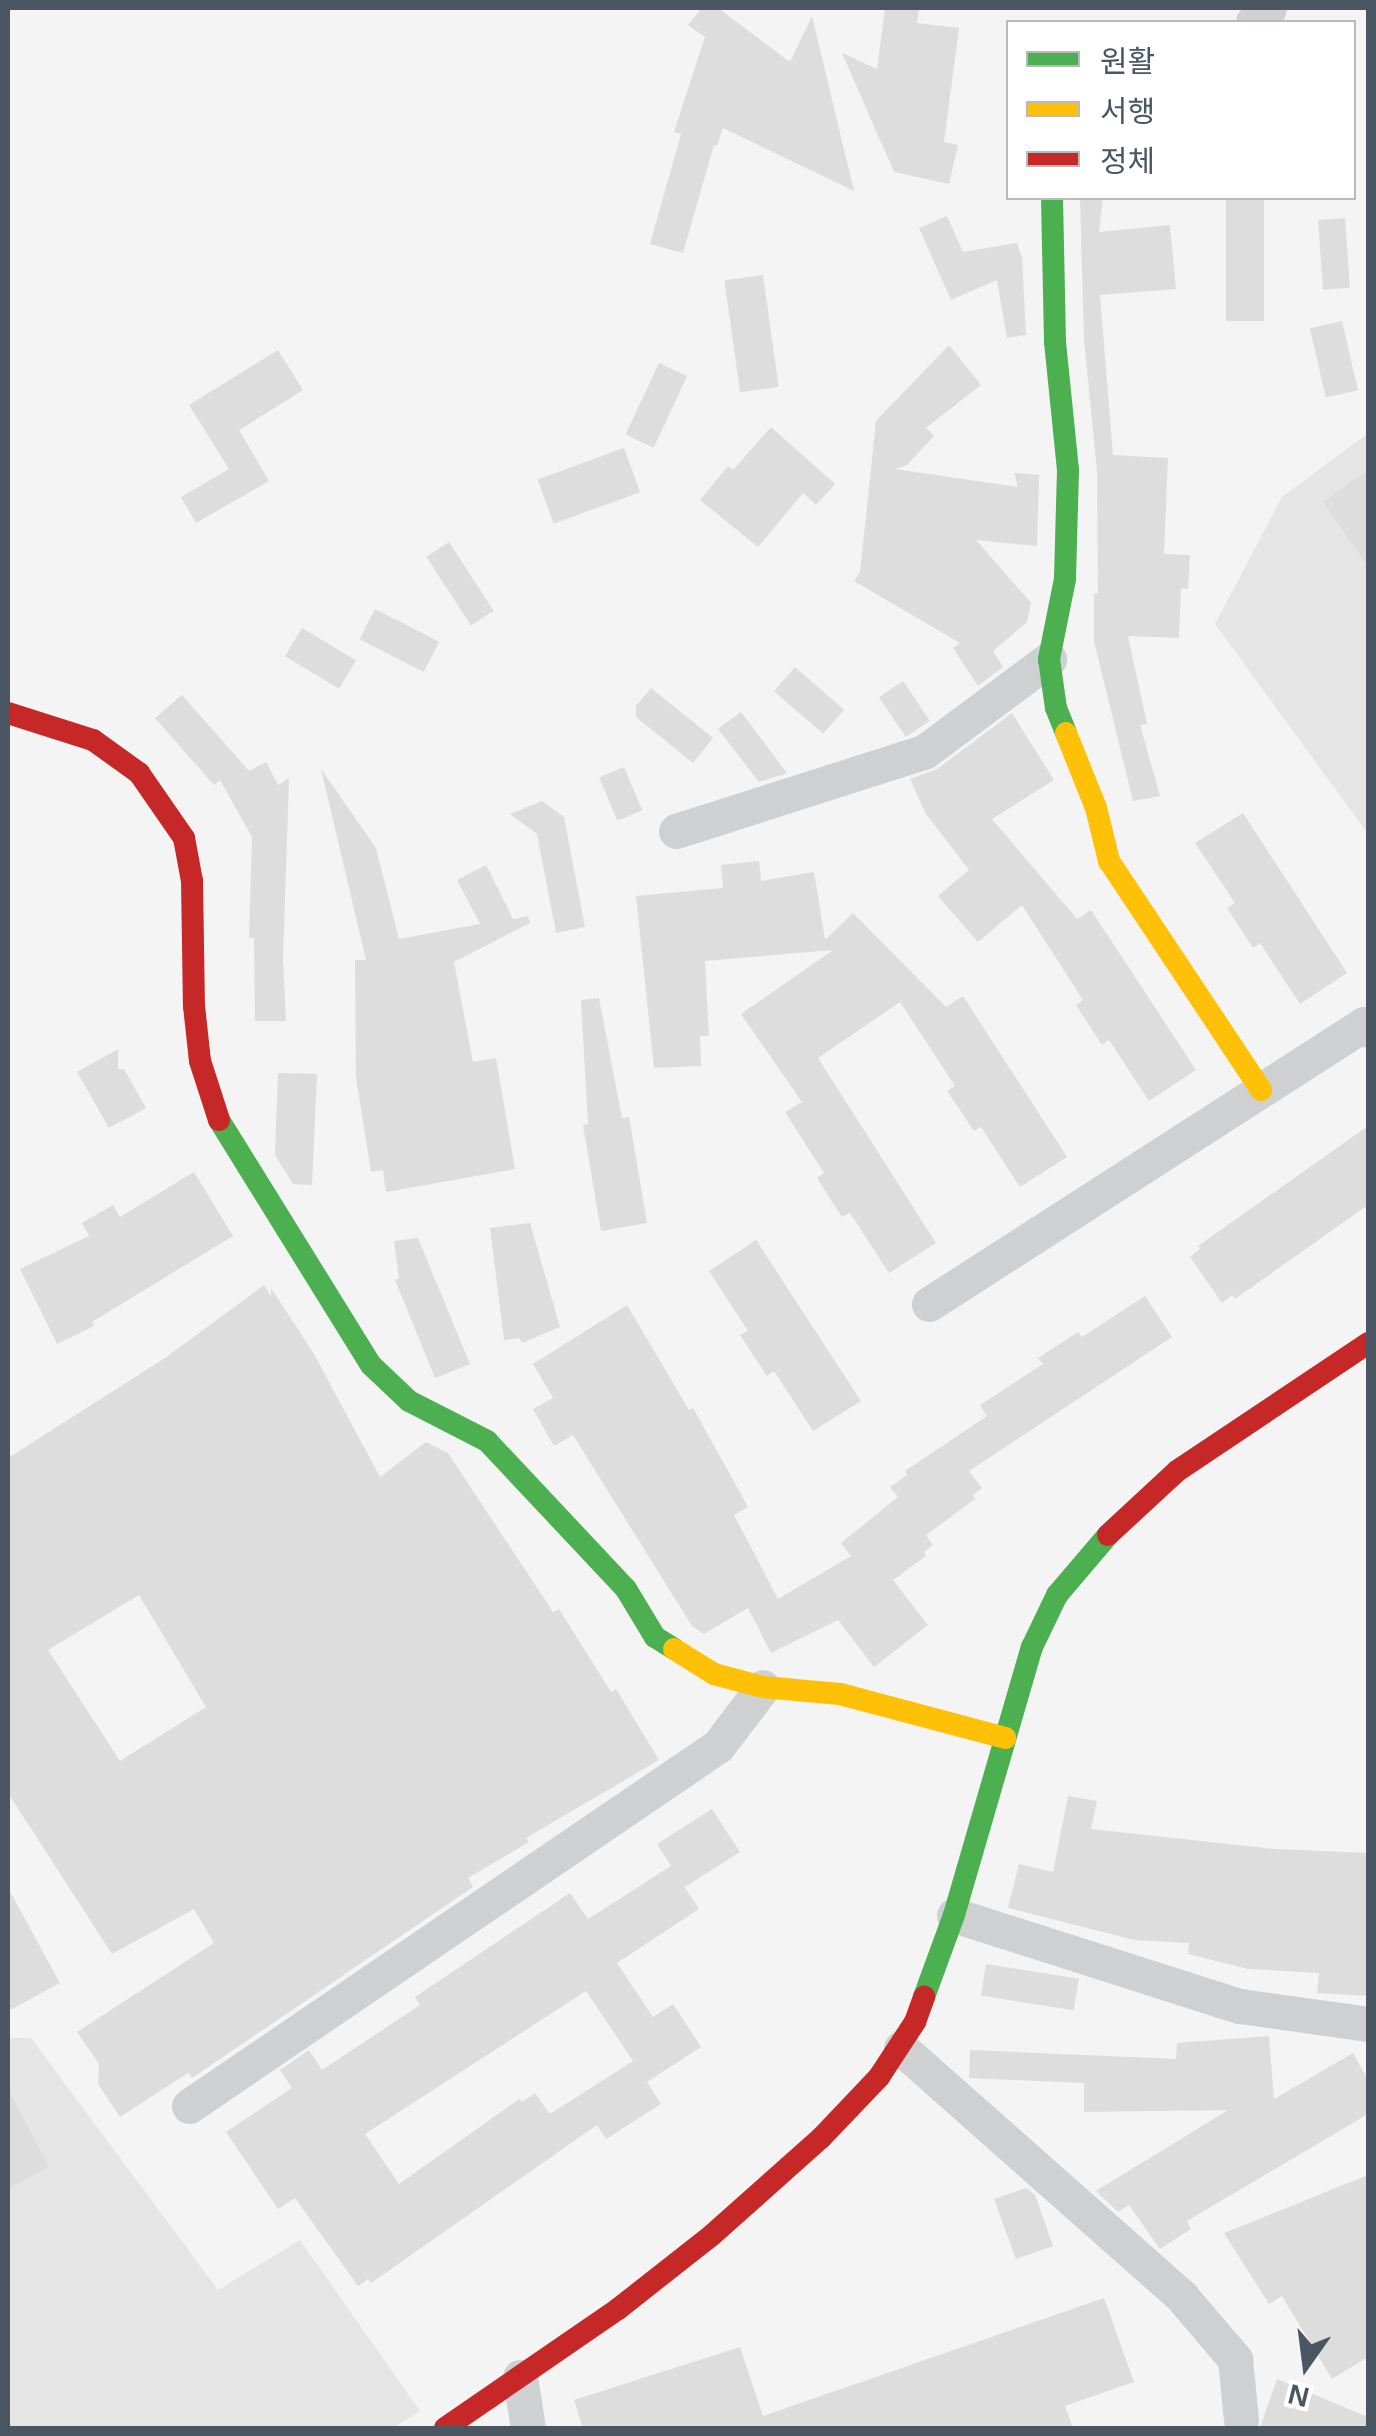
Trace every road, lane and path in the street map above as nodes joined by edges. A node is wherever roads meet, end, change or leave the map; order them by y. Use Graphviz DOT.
graph roads {
  1 [pos="1051,200"];
  2 [pos="1049,660"];
  3 [pos="8,713"];
  4 [pos="676,831"];
  5 [pos="1368,1030"];
  6 [pos="1260,1090"];
  7 [pos="929,1304"];
  8 [pos="1368,1343"];
  9 [pos="763,1687"];
  10 [pos="1004,1738"];
  11 [pos="954,1915"];
  12 [pos="1368,2024"];
  13 [pos="901,2048"];
  14 [pos="189,2106"];
  15 [pos="520,2377"];
  16 [pos="1242,2420"];
  17 [pos="444,2428"];
  18 [pos="528,2428"];
  1 -- 2 [label="street"];
  2 -- 4 [label="street"];
  2 -- 6 [label="street"];
  3 -- 9 [label="street"];
  5 -- 6 [label="street"];
  6 -- 7 [label="street"];
  8 -- 10 [label="street"];
  9 -- 10 [label="street"];
  9 -- 14 [label="street"];
  10 -- 11 [label="street"];
  11 -- 12 [label="street"];
  11 -- 13 [label="street"];
  13 -- 15 [label="street"];
  13 -- 16 [label="street"];
  15 -- 17 [label="street"];
  15 -- 18 [label="street"];
}
